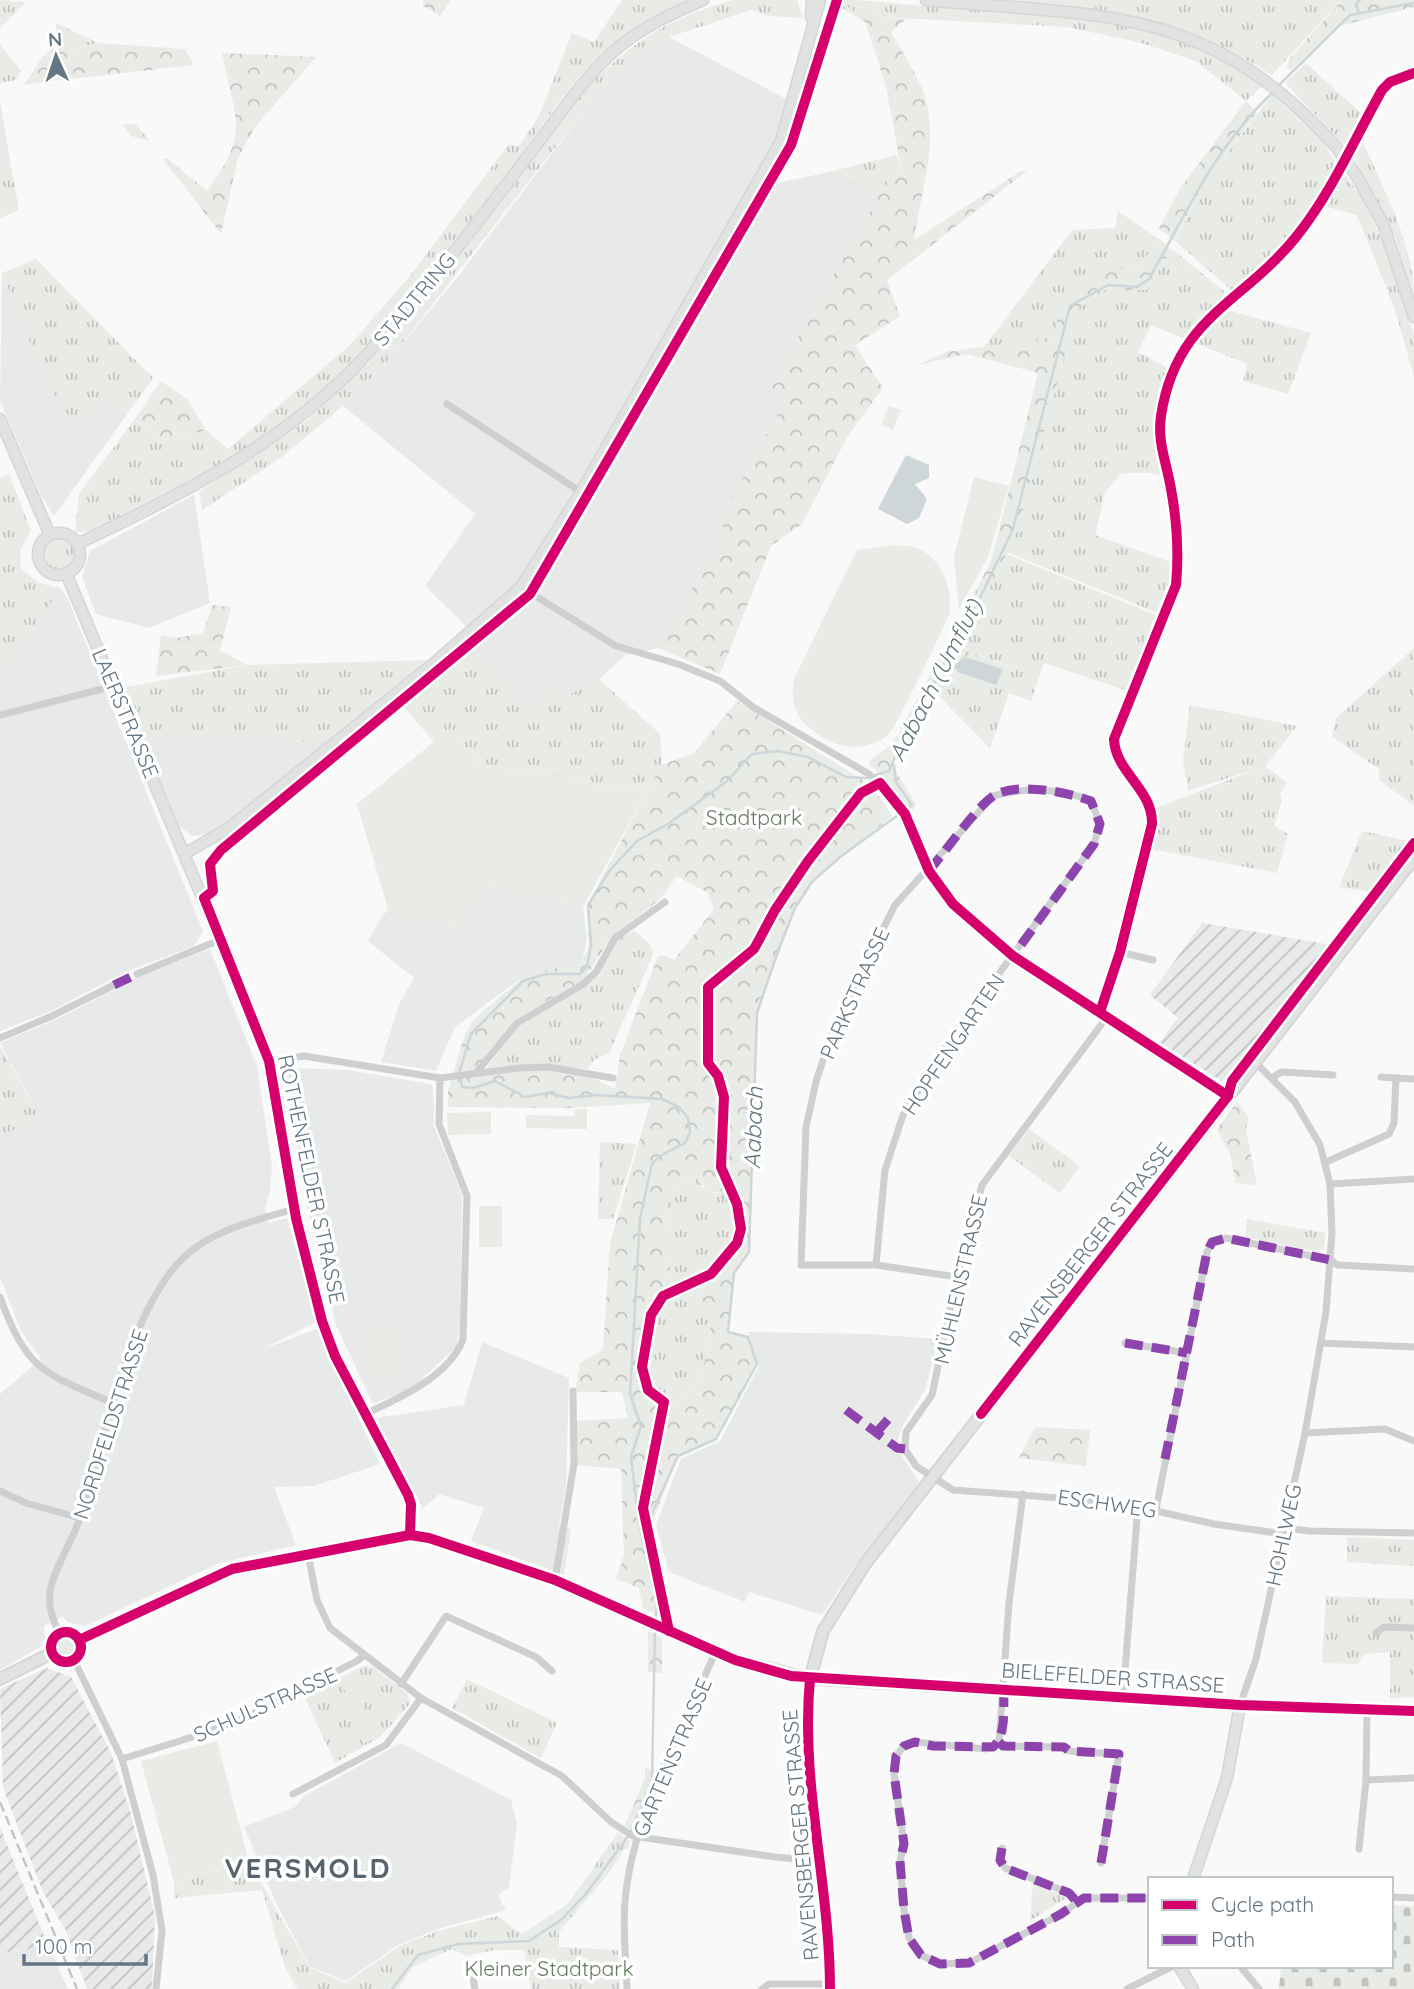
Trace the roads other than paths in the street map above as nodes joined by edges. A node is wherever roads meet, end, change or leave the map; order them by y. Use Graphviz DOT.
graph roads {
  1 [pos="703,0"];
  2 [pos="812,0"];
  3 [pos="820,0"];
  4 [pos="926,0"];
  5 [pos="811,25"];
  6 [pos="1414,74"];
  7 [pos="1414,317"];
  8 [pos="447,404"];
  9 [pos="0,419"];
  10 [pos="581,492"];
  11 [pos="50,535"];
  12 [pos="77,544"];
  13 [pos="66,573"];
  14 [pos="521,587"];
  15 [pos="114,686"];
  16 [pos="0,715"];
  17 [pos="186,853"];
  18 [pos="1414,858"];
  19 [pos="929,871"];
  20 [pos="665,902"];
  21 [pos="222,939"];
  22 [pos="1120,952"];
  23 [pos="1013,956"];
  24 [pos="1153,960"];
  25 [pos="137,974"];
  26 [pos="114,985"];
  27 [pos="1103,1014"];
  28 [pos="0,1038"];
  29 [pos="269,1061"];
  30 [pos="1255,1062"];
  31 [pos="476,1073"];
  32 [pos="1333,1075"];
  33 [pos="1381,1077"];
  34 [pos="440,1078"];
  35 [pos="613,1078"];
  36 [pos="1272,1078"];
  37 [pos="1396,1078"];
  38 [pos="1414,1079"];
  39 [pos="1228,1096"];
  40 [pos="1326,1162"];
  41 [pos="1414,1179"];
  42 [pos="1330,1184"];
  43 [pos="294,1209"];
  44 [pos="1331,1261"];
  45 [pos="876,1265"];
  46 [pos="1414,1269"];
  47 [pos="957,1277"];
  48 [pos="0,1297"];
  49 [pos="1125,1342"];
  50 [pos="1321,1343"];
  51 [pos="1414,1347"];
  52 [pos="1187,1353"];
  53 [pos="573,1391"];
  54 [pos="113,1403"];
  55 [pos="365,1414"];
  56 [pos="1305,1433"];
  57 [pos="1414,1441"];
  58 [pos="933,1478"];
  59 [pos="0,1491"];
  60 [pos="1023,1493"];
  61 [pos="1138,1506"];
  62 [pos="1156,1509"];
  63 [pos="80,1518"];
  64 [pos="1283,1531"];
  65 [pos="1414,1533"];
  66 [pos="410,1535"];
  67 [pos="308,1553"];
  68 [pos="555,1580"];
  69 [pos="1414,1628"];
  70 [pos="59,1633"];
  71 [pos="1376,1633"];
  72 [pos="79,1640"];
  73 [pos="715,1652"];
  74 [pos="52,1653"];
  75 [pos="364,1655"];
  76 [pos="74,1660"];
  77 [pos="552,1671"];
  78 [pos="810,1678"];
  79 [pos="0,1679"];
  80 [pos="401,1684"];
  81 [pos="1004,1689"];
  82 [pos="1123,1696"];
  83 [pos="421,1698"];
  84 [pos="1240,1704"];
  85 [pos="1367,1710"];
  86 [pos="1414,1711"];
  87 [pos="999,1742"];
  88 [pos="122,1759"];
  89 [pos="1414,1777"];
  90 [pos="1366,1780"];
  91 [pos="293,1794"];
  92 [pos="635,1837"];
  93 [pos="1002,1848"];
  94 [pos="1359,1849"];
  95 [pos="818,1856"];
  96 [pos="1101,1863"];
  97 [pos="1194,1877"];
  98 [pos="1393,1897"];
  99 [pos="1148,1898"];
  100 [pos="1414,1898"];
  101 [pos="1076,1901"];
  102 [pos="471,1967"];
  103 [pos="1168,1968"];
  104 [pos="1180,1968"];
  105 [pos="1243,1968"];
  106 [pos="830,1986"];
  107 [pos="156,1989"];
  108 [pos="475,1989"];
  109 [pos="627,1989"];
  110 [pos="762,1989"];
  111 [pos="1128,1989"];
  112 [pos="1193,1989"];
  113 [pos="1259,1989"];
  1 -- 12 [label="street, STADTRING"];
  2 -- 5 [label="street"];
  3 -- 5 [label="street"];
  4 -- 7 [label="street, bridge"];
  5 -- 10 [label="street"];
  6 -- 22 [label="street, MÜHLENSTRASSE"];
  8 -- 10 [label="street"];
  9 -- 11 [label="street"];
  10 -- 14 [label="street"];
  11 -- 12 [label="street"];
  11 -- 13 [label="street"];
  12 -- 13 [label="street"];
  13 -- 15 [label="street, LAERSTRASSE"];
  14 -- 17 [label="street"];
  14 -- 19 [label="street"];
  15 -- 16 [label="street"];
  15 -- 17 [label="street, LAERSTRASSE"];
  17 -- 21 [label="street, ROTHENFELDER STRASSE"];
  18 -- 30 [label="main road, RAVENSBERGER STRASSE"];
  19 -- 23 [label="street"];
  19 -- 23 [label="street, HOPFENGARTEN"];
  19 -- 45 [label="street, PARKSTRASSE"];
  20 -- 31 [label="street"];
  21 -- 25 [label="street"];
  21 -- 29 [label="street, ROTHENFELDER STRASSE"];
  22 -- 24 [label="street"];
  22 -- 27 [label="street, MÜHLENSTRASSE"];
  23 -- 27 [label="street"];
  23 -- 45 [label="street, HOPFENGARTEN"];
  26 -- 28 [label="street"];
  27 -- 39 [label="street"];
  27 -- 47 [label="street, MÜHLENSTRASSE"];
  29 -- 34 [label="street"];
  29 -- 43 [label="street, ROTHENFELDER STRASSE"];
  30 -- 36 [label="street, HOHLWEG"];
  30 -- 39 [label="main road, RAVENSBERGER STRASSE"];
  31 -- 34 [label="street"];
  31 -- 35 [label="street"];
  32 -- 36 [label="street"];
  33 -- 37 [label="street"];
  34 -- 55 [label="street"];
  36 -- 40 [label="street, HOHLWEG"];
  37 -- 38 [label="street"];
  37 -- 40 [label="street"];
  39 -- 58 [label="main road, RAVENSBERGER STRASSE"];
  40 -- 42 [label="street, HOHLWEG"];
  41 -- 42 [label="street"];
  42 -- 44 [label="street, HOHLWEG"];
  43 -- 54 [label="street, NORDFELDSTRASSE"];
  43 -- 55 [label="street, ROTHENFELDER STRASSE"];
  44 -- 46 [label="street"];
  44 -- 50 [label="street, HOHLWEG"];
  44 -- 52 [label="street"];
  45 -- 47 [label="street"];
  47 -- 58 [label="street, MÜHLENSTRASSE"];
  48 -- 54 [label="street"];
  49 -- 52 [label="street"];
  50 -- 51 [label="street"];
  50 -- 56 [label="street, HOHLWEG"];
  52 -- 62 [label="street"];
  53 -- 68 [label="street"];
  54 -- 63 [label="street, NORDFELDSTRASSE"];
  55 -- 66 [label="street, ROTHENFELDER STRASSE"];
  56 -- 57 [label="street"];
  56 -- 64 [label="street, HOHLWEG"];
  58 -- 60 [label="street, ESCHWEG"];
  58 -- 78 [label="main road, RAVENSBERGER STRASSE"];
  59 -- 63 [label="street"];
  60 -- 61 [label="street, ESCHWEG"];
  60 -- 81 [label="street"];
  61 -- 62 [label="street, ESCHWEG"];
  61 -- 82 [label="street"];
  62 -- 64 [label="street, ESCHWEG"];
  63 -- 70 [label="street, NORDFELDSTRASSE"];
  64 -- 65 [label="street, ESCHWEG"];
  64 -- 84 [label="street, HOHLWEG"];
  66 -- 67 [label="main road"];
  66 -- 68 [label="main road"];
  67 -- 72 [label="main road"];
  67 -- 75 [label="street"];
  68 -- 73 [label="main road"];
  69 -- 71 [label="street"];
  70 -- 72 [label="main road"];
  70 -- 74 [label="main road"];
  72 -- 76 [label="main road"];
  73 -- 78 [label="main road"];
  73 -- 92 [label="street, GARTENSTRASSE"];
  74 -- 76 [label="main road"];
  74 -- 79 [label="main road"];
  75 -- 80 [label="street"];
  75 -- 88 [label="street, SCHULSTRASSE"];
  76 -- 88 [label="street"];
  77 -- 80 [label="street"];
  78 -- 81 [label="street, BIELEFELDER STRASSE"];
  78 -- 95 [label="street, RAVENSBERGER STRASSE"];
  80 -- 83 [label="street"];
  81 -- 82 [label="street, BIELEFELDER STRASSE"];
  81 -- 87 [label="street"];
  82 -- 84 [label="street, BIELEFELDER STRASSE"];
  83 -- 91 [label="street"];
  83 -- 92 [label="street"];
  84 -- 85 [label="street, BIELEFELDER STRASSE"];
  84 -- 97 [label="street, HOHLWEG"];
  85 -- 86 [label="street, BIELEFELDER STRASSE"];
  85 -- 90 [label="street"];
  87 -- 96 [label="street"];
  87 -- 101 [label="street"];
  88 -- 107 [label="street"];
  89 -- 90 [label="street"];
  90 -- 94 [label="street"];
  92 -- 95 [label="street"];
  92 -- 109 [label="street, GARTENSTRASSE"];
  93 -- 101 [label="street"];
  95 -- 106 [label="street, RAVENSBERGER STRASSE"];
  98 -- 100 [label="street"];
  99 -- 101 [label="street"];
  102 -- 108 [label="street"];
  103 -- 111 [label="street"];
  104 -- 112 [label="street"];
  105 -- 113 [label="street"];
  106 -- 110 [label="street"];
}
